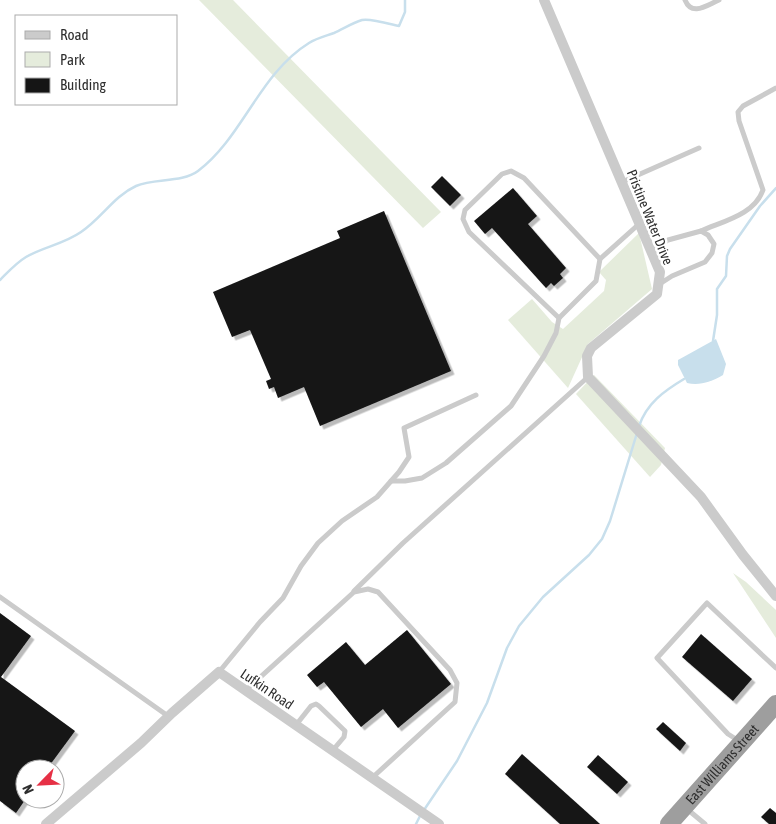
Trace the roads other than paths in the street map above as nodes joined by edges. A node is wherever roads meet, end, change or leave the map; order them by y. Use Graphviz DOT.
graph roads {
  1 [pos="544,0"];
  2 [pos="685,0"];
  3 [pos="719,0"];
  4 [pos="776,88"];
  5 [pos="699,148"];
  6 [pos="622,182"];
  7 [pos="639,224"];
  8 [pos="701,231"];
  9 [pos="651,251"];
  10 [pos="600,259"];
  11 [pos="658,286"];
  12 [pos="559,318"];
  13 [pos="588,378"];
  14 [pos="476,395"];
  15 [pos="391,481"];
  16 [pos="354,592"];
  17 [pos="776,596"];
  18 [pos="0,597"];
  19 [pos="776,668"];
  20 [pos="219,672"];
  21 [pos="246,691"];
  22 [pos="776,704"];
  23 [pos="168,716"];
  24 [pos="296,725"];
  25 [pos="741,743"];
  26 [pos="333,750"];
  27 [pos="373,778"];
  28 [pos="684,807"];
  29 [pos="46,824"];
  30 [pos="439,824"];
  31 [pos="669,824"];
  32 [pos="705,824"];
  1 -- 6 [label="street, Pristine Water Drive"];
  2 -- 3 [label="lane"];
  4 -- 8 [label="lane"];
  5 -- 6 [label="lane"];
  6 -- 7 [label="street, Pristine Water Drive"];
  7 -- 9 [label="street, Pristine Water Drive"];
  7 -- 10 [label="lane"];
  8 -- 9 [label="lane"];
  8 -- 11 [label="lane"];
  9 -- 11 [label="street, Pristine Water Drive"];
  10 -- 12 [label="lane"];
  10 -- 12 [label="lane"];
  11 -- 13 [label="street, Pristine Water Drive"];
  12 -- 15 [label="lane"];
  13 -- 16 [label="lane"];
  13 -- 17 [label="street"];
  14 -- 15 [label="lane"];
  15 -- 20 [label="lane"];
  16 -- 21 [label="lane"];
  16 -- 27 [label="lane"];
  18 -- 23 [label="lane"];
  19 -- 25 [label="lane"];
  20 -- 21 [label="street, Lufkin Road"];
  20 -- 23 [label="street, Lufkin Road"];
  21 -- 24 [label="street, Lufkin Road"];
  22 -- 25 [label="highway, East Williams Street"];
  23 -- 29 [label="street, Lufkin Road"];
  24 -- 26 [label="street, Lufkin Road"];
  24 -- 26 [label="lane"];
  25 -- 28 [label="highway, East Williams Street"];
  26 -- 27 [label="street, Lufkin Road"];
  27 -- 30 [label="street, Lufkin Road"];
  28 -- 31 [label="highway, East Williams Street"];
  28 -- 32 [label="lane"];
}
